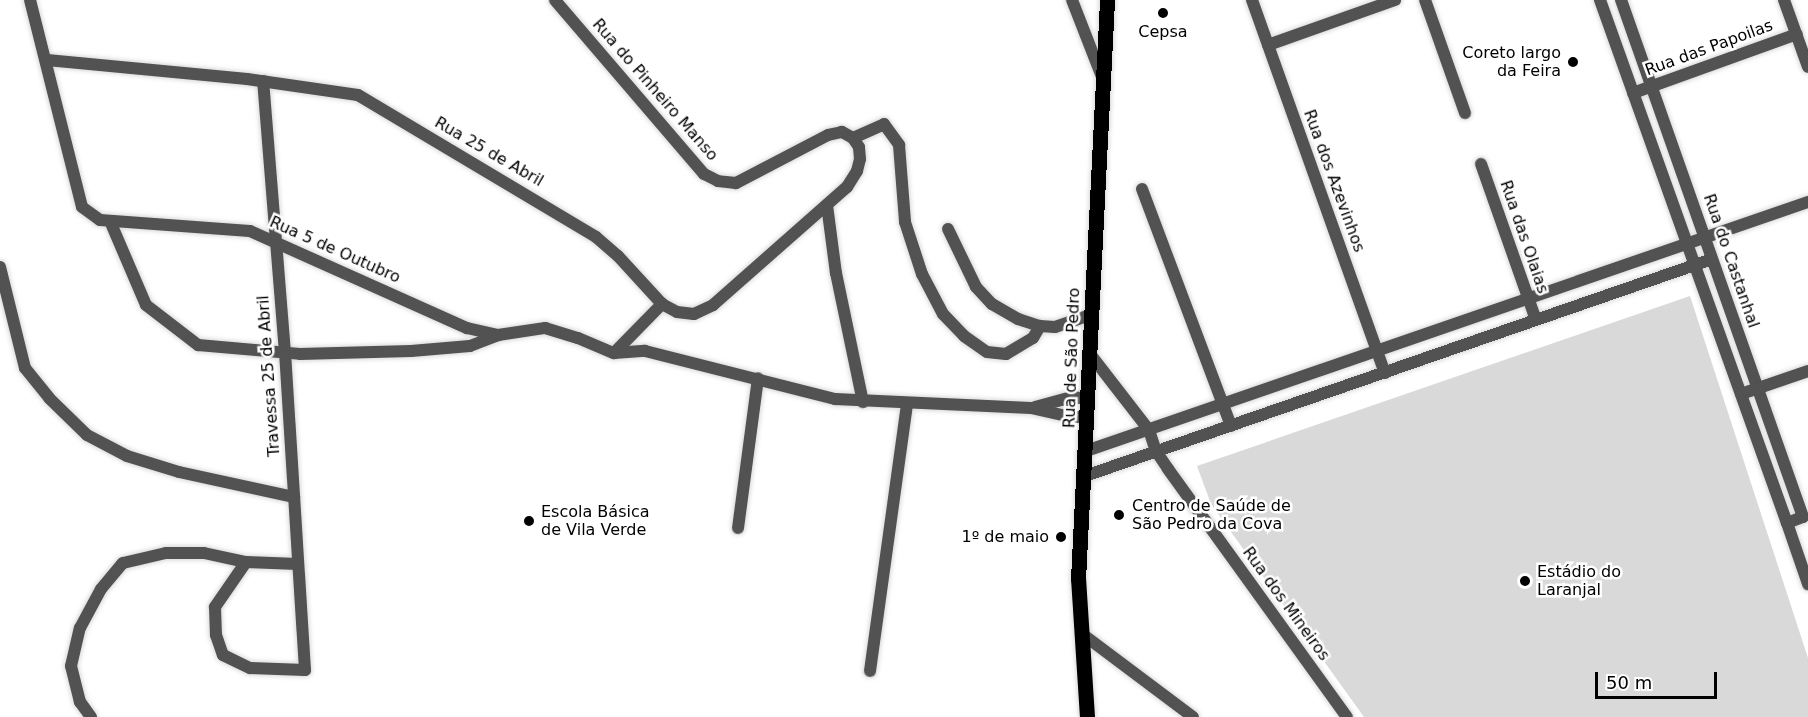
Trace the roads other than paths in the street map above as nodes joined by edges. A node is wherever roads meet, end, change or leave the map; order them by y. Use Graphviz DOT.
graph roads {
  1 [pos="30,0"];
  2 [pos="555,0"];
  3 [pos="1072,0"];
  4 [pos="1107,0"];
  5 [pos="1252,0"];
  6 [pos="1395,0"];
  7 [pos="1425,0"];
  8 [pos="1600,0"];
  9 [pos="1621,0"];
  10 [pos="1784,0"];
  11 [pos="1797,34"];
  12 [pos="1268,45"];
  13 [pos="47,60"];
  14 [pos="1808,67"];
  15 [pos="1102,78"];
  16 [pos="263,81"];
  17 [pos="1652,86"];
  18 [pos="1633,93"];
  19 [pos="1465,113"];
  20 [pos="853,138"];
  21 [pos="1481,164"];
  22 [pos="1142,189"];
  23 [pos="1808,202"];
  24 [pos="827,205"];
  25 [pos="110,221"];
  26 [pos="948,229"];
  27 [pos="1705,237"];
  28 [pos="276,240"];
  29 [pos="1683,245"];
  30 [pos="1712,259"];
  31 [pos="1695,265"];
  32 [pos="0,267"];
  33 [pos="1528,299"];
  34 [pos="662,304"];
  35 [pos="1092,314"];
  36 [pos="1536,320"];
  37 [pos="1040,326"];
  38 [pos="498,335"];
  39 [pos="1377,352"];
  40 [pos="285,353"];
  41 [pos="614,353"];
  42 [pos="1090,354"];
  43 [pos="1808,371"];
  44 [pos="1385,373"];
  45 [pos="758,378"];
  46 [pos="1758,388"];
  47 [pos="1741,394"];
  48 [pos="1088,399"];
  49 [pos="863,402"];
  50 [pos="907,404"];
  51 [pos="1223,405"];
  52 [pos="1031,408"];
  53 [pos="1088,417"];
  54 [pos="1231,426"];
  55 [pos="1149,430"];
  56 [pos="1086,451"];
  57 [pos="1156,452"];
  58 [pos="1085,476"];
  59 [pos="294,496"];
  60 [pos="1806,516"];
  61 [pos="1787,523"];
  62 [pos="738,528"];
  63 [pos="246,562"];
  64 [pos="298,564"];
  65 [pos="1808,584"];
  66 [pos="1081,633"];
  67 [pos="870,671"];
  68 [pos="91,717"];
  69 [pos="1087,717"];
  70 [pos="1193,717"];
  71 [pos="1347,717"];
  1 -- 13 [label="street"];
  2 -- 20 [label="street, Rua do Pinheiro Manso"];
  3 -- 15 [label="street"];
  4 -- 15 [label="main road, Rua de São Pedro"];
  5 -- 12 [label="street, Rua dos Azevinhos"];
  6 -- 12 [label="street"];
  7 -- 19 [label="street"];
  8 -- 18 [label="street, Rua do Castanhal"];
  9 -- 17 [label="street, Rua do Castanhal"];
  10 -- 11 [label="street"];
  11 -- 14 [label="street"];
  11 -- 17 [label="street, Rua das Papoilas"];
  12 -- 39 [label="street, Rua dos Azevinhos"];
  13 -- 16 [label="street, Rua 25 de Abril"];
  13 -- 25 [label="street, Rua 5 de Outubro"];
  15 -- 35 [label="main road, Rua de São Pedro"];
  16 -- 28 [label="street, Travessa 25 de Abril"];
  16 -- 34 [label="street, Rua 25 de Abril"];
  17 -- 18 [label="street, Rua das Papoilas"];
  17 -- 27 [label="street, Rua do Castanhal"];
  18 -- 29 [label="street, Rua do Castanhal"];
  20 -- 24 [label="street, Rua 25 de Abril"];
  20 -- 37 [label="street, Rua do Pinheiro Manso"];
  21 -- 33 [label="street, Rua das Olaias"];
  22 -- 51 [label="street"];
  23 -- 27 [label="street"];
  24 -- 34 [label="street, Rua 25 de Abril"];
  24 -- 49 [label="street"];
  25 -- 28 [label="street, Rua 5 de Outubro"];
  25 -- 40 [label="street"];
  26 -- 37 [label="street"];
  27 -- 29 [label="street"];
  27 -- 30 [label="street, Rua do Castanhal"];
  28 -- 38 [label="street, Rua 5 de Outubro"];
  28 -- 40 [label="street, Travessa 25 de Abril"];
  29 -- 31 [label="street, Rua do Castanhal"];
  29 -- 33 [label="street"];
  30 -- 31 [label="street"];
  30 -- 46 [label="street, Rua do Castanhal"];
  31 -- 36 [label="street"];
  31 -- 47 [label="street, Rua do Castanhal"];
  32 -- 59 [label="street"];
  33 -- 36 [label="street, Rua das Olaias"];
  33 -- 39 [label="street"];
  34 -- 41 [label="street"];
  35 -- 37 [label="street"];
  35 -- 42 [label="main road, Rua de São Pedro"];
  36 -- 44 [label="street"];
  38 -- 40 [label="street"];
  38 -- 41 [label="street, Rua 5 de Outubro"];
  39 -- 44 [label="street, Rua dos Azevinhos"];
  39 -- 51 [label="street"];
  40 -- 59 [label="street, Travessa 25 de Abril"];
  41 -- 45 [label="street"];
  42 -- 48 [label="main road, Rua de São Pedro"];
  42 -- 55 [label="street"];
  43 -- 46 [label="street"];
  44 -- 54 [label="street"];
  45 -- 49 [label="street"];
  45 -- 62 [label="street"];
  46 -- 47 [label="street"];
  46 -- 60 [label="street, Rua do Castanhal"];
  47 -- 61 [label="street, Rua do Castanhal"];
  48 -- 52 [label="street"];
  48 -- 53 [label="main road, Rua de São Pedro"];
  49 -- 50 [label="street"];
  50 -- 52 [label="street"];
  50 -- 67 [label="street"];
  51 -- 54 [label="street"];
  51 -- 55 [label="street"];
  52 -- 53 [label="street"];
  53 -- 56 [label="main road, Rua de São Pedro"];
  54 -- 57 [label="street"];
  55 -- 56 [label="street"];
  55 -- 57 [label="street, Rua dos Mineiros"];
  56 -- 58 [label="main road, Rua de São Pedro"];
  57 -- 58 [label="street"];
  57 -- 71 [label="street, Rua dos Mineiros"];
  58 -- 66 [label="main road, Rua de São Pedro"];
  59 -- 64 [label="street, Travessa 25 de Abril"];
  60 -- 61 [label="street, Rua do Castanhal"];
  61 -- 65 [label="street, Rua do Castanhal"];
  63 -- 64 [label="street"];
  63 -- 64 [label="street, Travessa 25 de Abril"];
  63 -- 68 [label="street"];
  66 -- 69 [label="main road, Rua de São Pedro"];
  66 -- 70 [label="street"];
}
